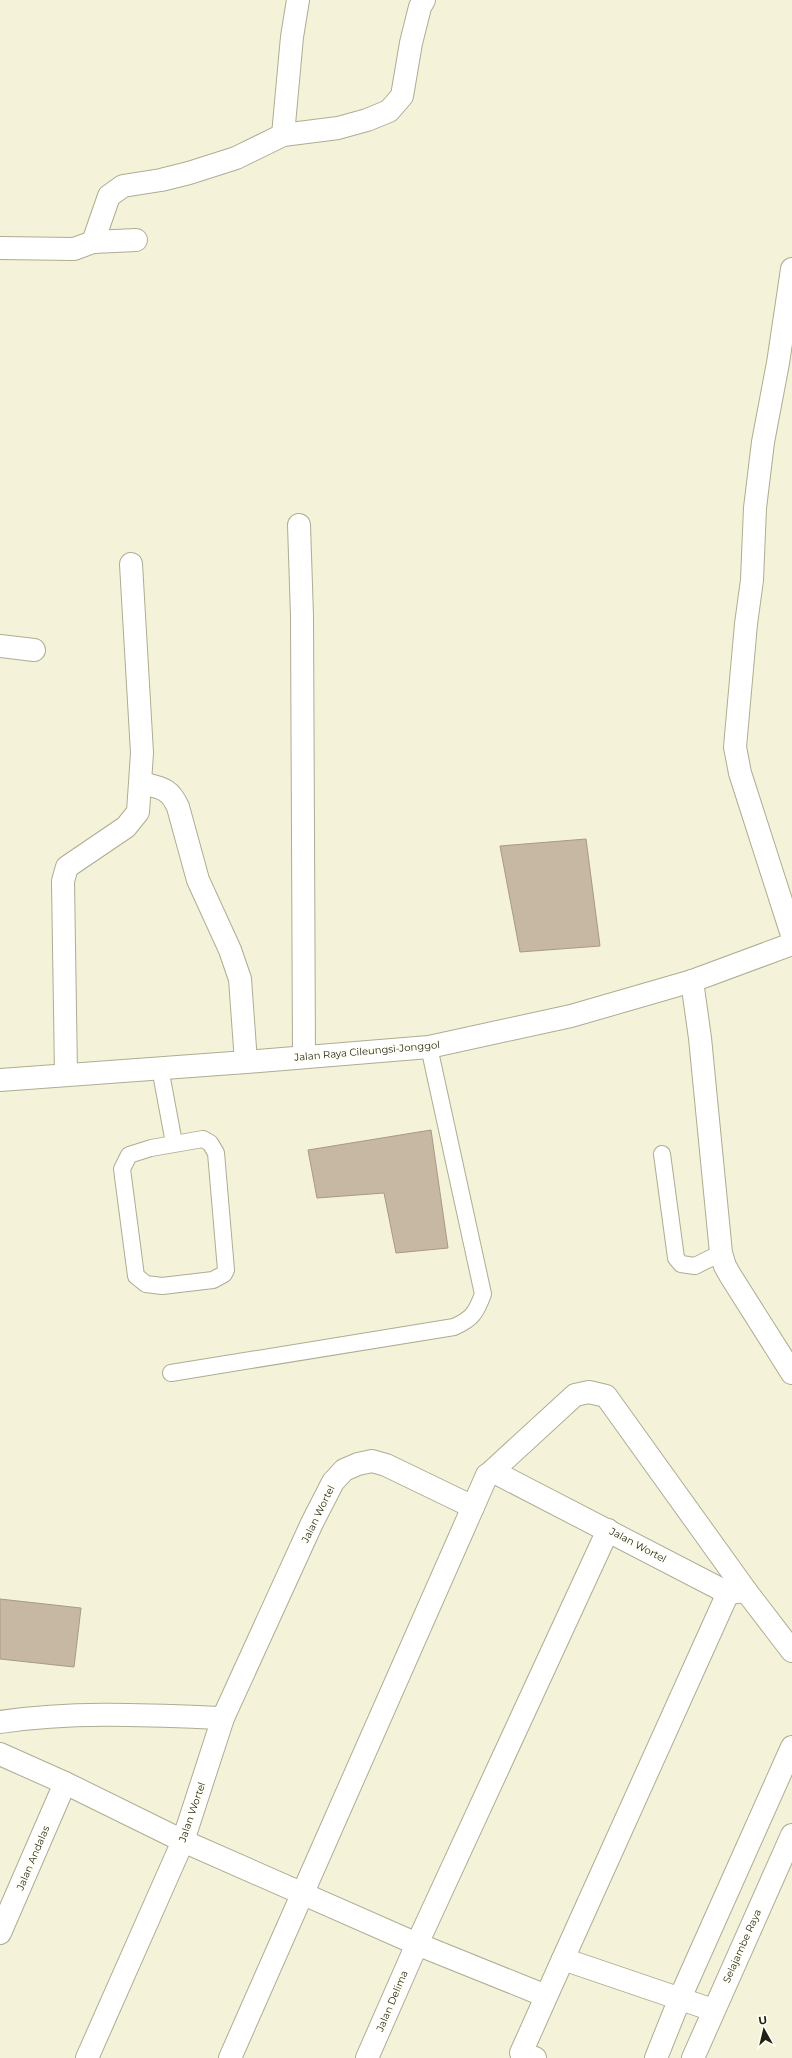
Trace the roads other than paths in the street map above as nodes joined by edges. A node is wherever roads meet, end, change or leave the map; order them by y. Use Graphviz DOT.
graph roads {
  1 [pos="298,0"];
  2 [pos="424,0"];
  3 [pos="283,135"];
  4 [pos="136,240"];
  5 [pos="93,242"];
  6 [pos="0,248"];
  7 [pos="792,269"];
  8 [pos="299,525"];
  9 [pos="131,564"];
  10 [pos="0,646"];
  11 [pos="34,650"];
  12 [pos="141,783"];
  13 [pos="792,935"];
  14 [pos="792,944"];
  15 [pos="692,981"];
  16 [pos="429,1047"];
  17 [pos="304,1057"];
  18 [pos="246,1062"];
  19 [pos="160,1068"];
  20 [pos="66,1074"];
  21 [pos="0,1080"];
  22 [pos="174,1143"];
  23 [pos="662,1154"];
  24 [pos="721,1253"];
  25 [pos="171,1373"];
  26 [pos="792,1373"];
  27 [pos="490,1473"];
  28 [pos="473,1507"];
  29 [pos="608,1530"];
  30 [pos="737,1592"];
  31 [pos="792,1651"];
  32 [pos="223,1718"];
  33 [pos="0,1722"];
  34 [pos="792,1747"];
  35 [pos="0,1754"];
  36 [pos="65,1783"];
  37 [pos="792,1835"];
  38 [pos="183,1841"];
  39 [pos="302,1892"];
  40 [pos="0,1933"];
  41 [pos="417,1944"];
  42 [pos="563,1959"];
  43 [pos="546,1996"];
  44 [pos="680,1998"];
  45 [pos="713,2010"];
  46 [pos="525,2056"];
  47 [pos="87,2058"];
  48 [pos="230,2058"];
  49 [pos="367,2058"];
  50 [pos="656,2058"];
  51 [pos="693,2058"];
  1 -- 3 [label="street"];
  2 -- 3 [label="street"];
  3 -- 5 [label="street"];
  4 -- 5 [label="street"];
  5 -- 6 [label="street"];
  7 -- 13 [label="street"];
  8 -- 17 [label="street"];
  9 -- 12 [label="street"];
  10 -- 11 [label="street"];
  12 -- 18 [label="street"];
  12 -- 20 [label="street"];
  14 -- 15 [label="street, Jalan Raya Cileungsi-Jonggol"];
  15 -- 16 [label="street, Jalan Raya Cileungsi-Jonggol"];
  15 -- 24 [label="street"];
  16 -- 17 [label="street, Jalan Raya Cileungsi-Jonggol"];
  16 -- 25 [label="lane"];
  17 -- 18 [label="street, Jalan Raya Cileungsi-Jonggol"];
  18 -- 19 [label="street, Jalan Raya Cileungsi-Jonggol"];
  19 -- 20 [label="street, Jalan Raya Cileungsi-Jonggol"];
  19 -- 22 [label="lane"];
  20 -- 21 [label="street, Jalan Raya Cileungsi-Jonggol"];
  22 -- 22 [label="lane"];
  23 -- 24 [label="lane"];
  24 -- 26 [label="street"];
  27 -- 28 [label="street"];
  27 -- 29 [label="street, Jalan Wortel"];
  27 -- 30 [label="street"];
  28 -- 32 [label="street, Jalan Wortel"];
  28 -- 39 [label="street"];
  29 -- 30 [label="street, Jalan Wortel"];
  29 -- 41 [label="street, Jalan Delima"];
  30 -- 31 [label="street, Jalan Wortel"];
  30 -- 42 [label="street"];
  32 -- 33 [label="street"];
  32 -- 38 [label="street, Jalan Wortel"];
  34 -- 44 [label="street"];
  35 -- 36 [label="street"];
  36 -- 38 [label="street"];
  36 -- 40 [label="street, Jalan Andalas"];
  37 -- 45 [label="street, Selajambe Raya"];
  38 -- 39 [label="street"];
  38 -- 47 [label="street, Jalan Wortel"];
  39 -- 41 [label="street"];
  39 -- 48 [label="street"];
  41 -- 43 [label="street"];
  41 -- 49 [label="street, Jalan Delima"];
  42 -- 43 [label="street"];
  42 -- 44 [label="street"];
  43 -- 46 [label="street"];
  44 -- 45 [label="street"];
  44 -- 50 [label="street"];
  45 -- 51 [label="street, Selajambe Raya"];
}
